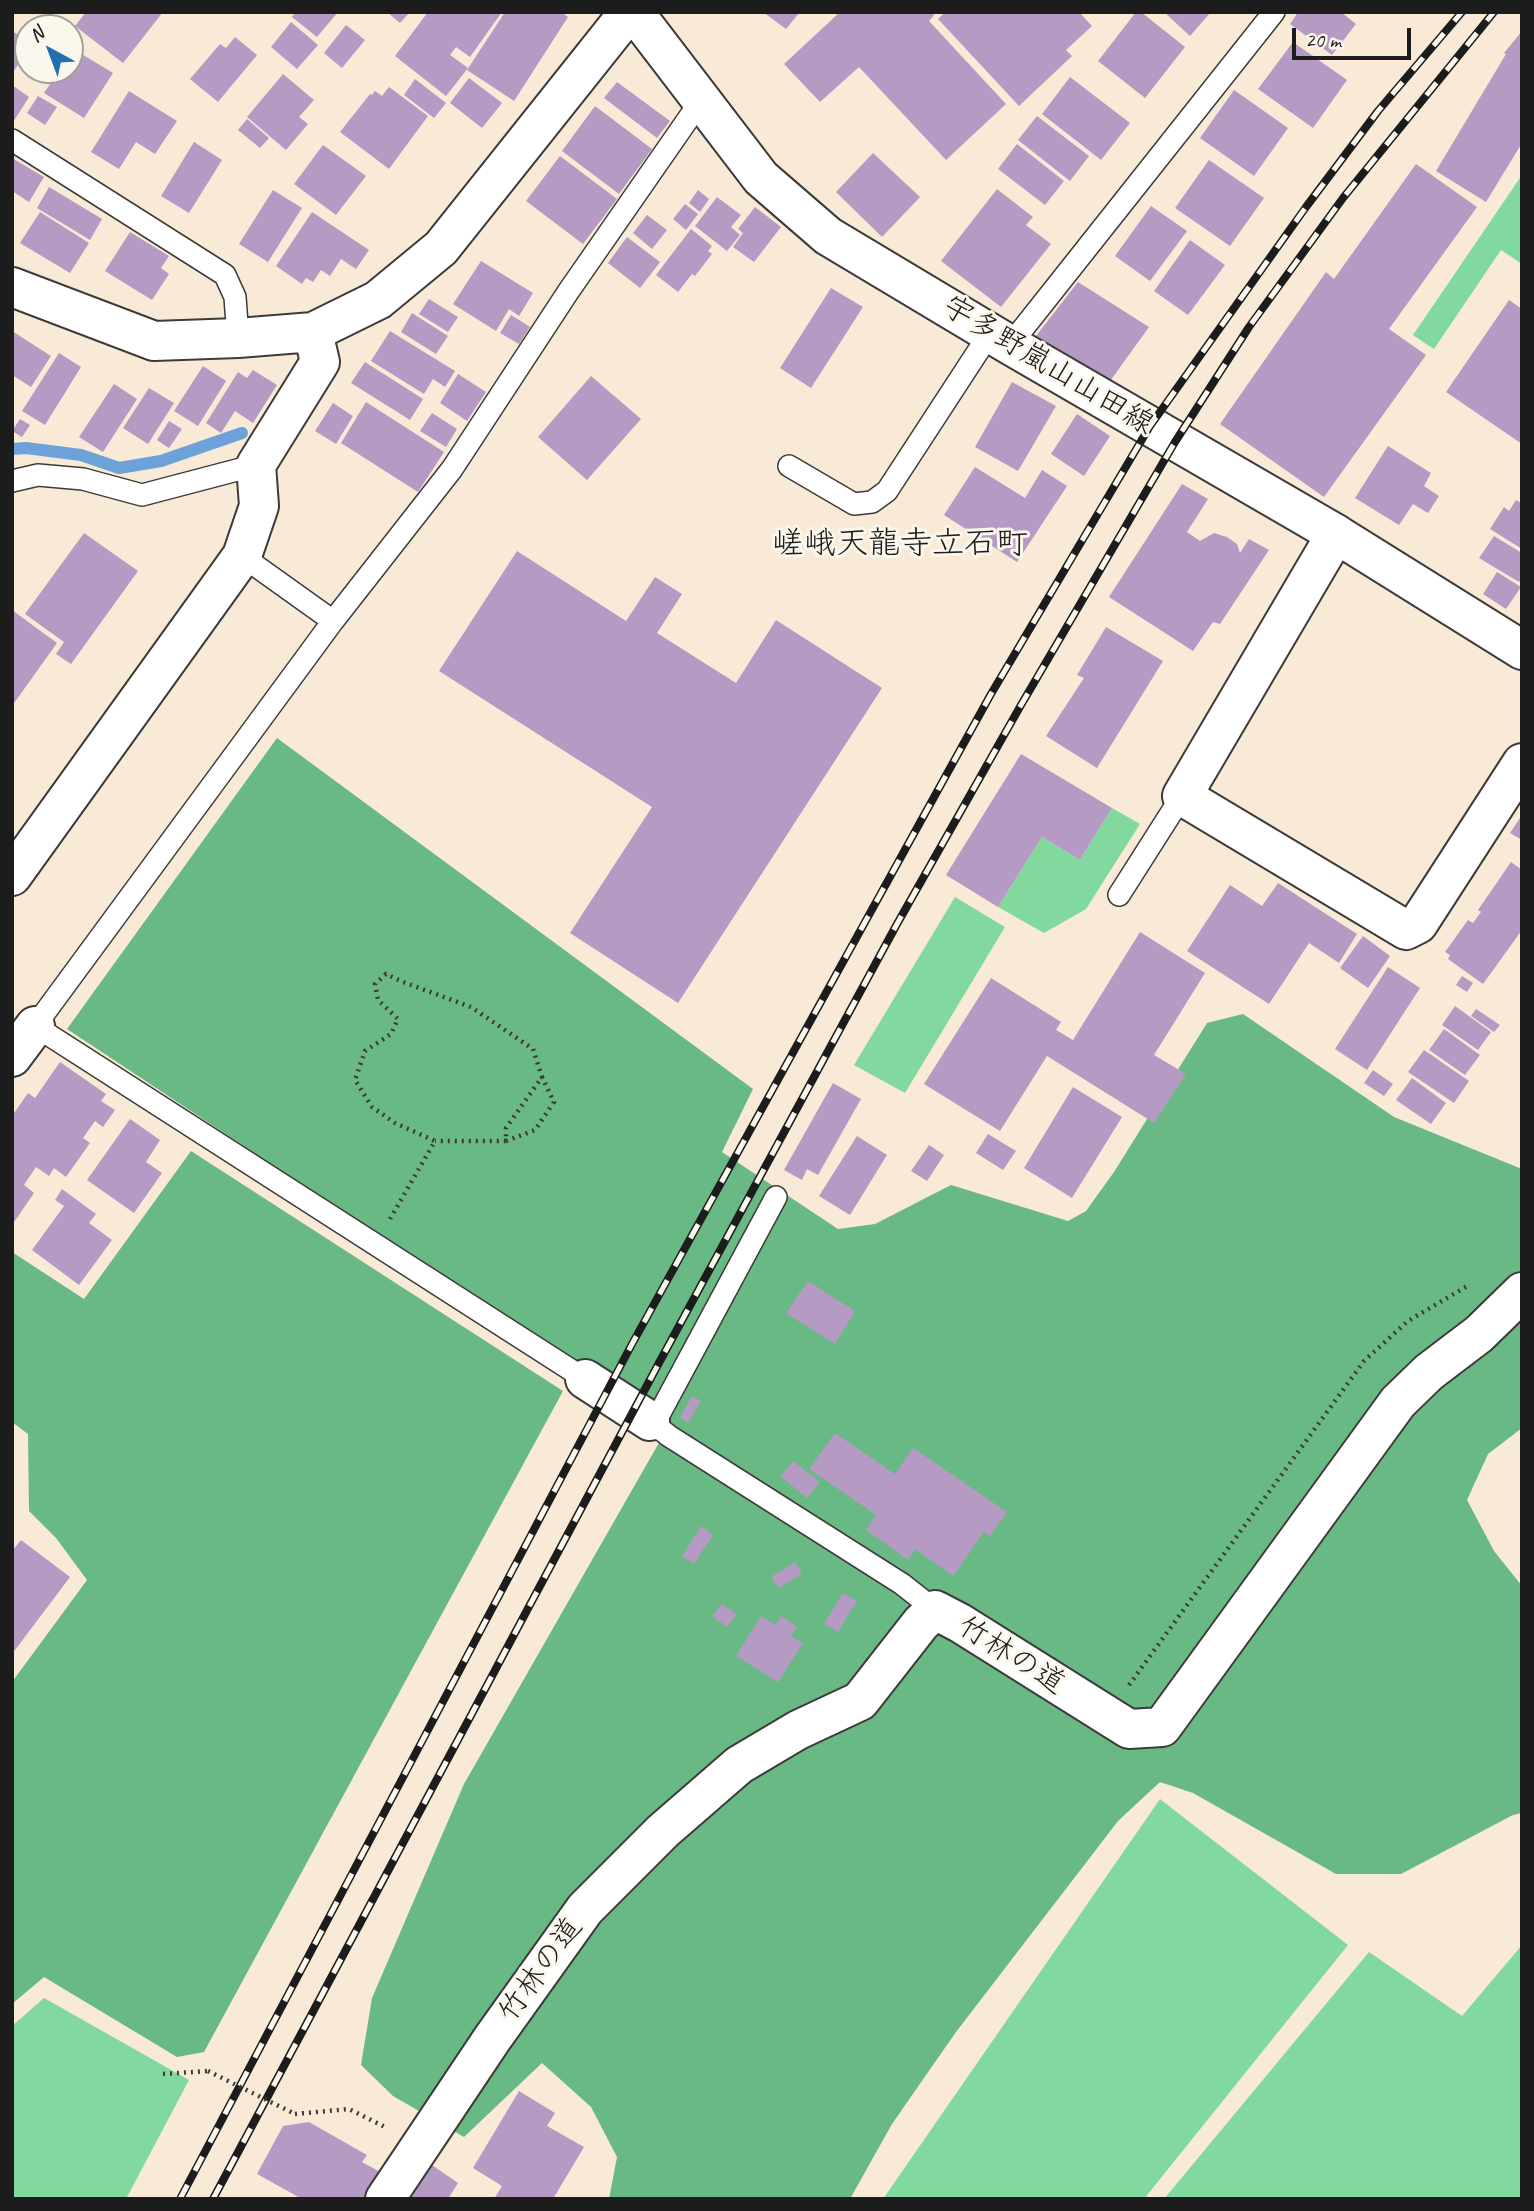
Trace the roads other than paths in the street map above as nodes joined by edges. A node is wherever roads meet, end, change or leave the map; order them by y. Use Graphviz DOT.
graph roads {
  1 [pos="629,12"];
  2 [pos="635,12"];
  3 [pos="1274,12"];
  4 [pos="702,99"];
  5 [pos="12,140"];
  6 [pos="12,287"];
  7 [pos="313,332"];
  8 [pos="238,338"];
  9 [pos="1000,339"];
  10 [pos="256,465"];
  11 [pos="789,466"];
  12 [pos="12,481"];
  13 [pos="1336,534"];
  14 [pos="242,556"];
  15 [pos="333,621"];
  16 [pos="1522,650"];
  17 [pos="1522,763"];
  18 [pos="1182,796"];
  19 [pos="12,876"];
  20 [pos="1119,895"];
  21 [pos="35,1026"];
  22 [pos="12,1057"];
  23 [pos="776,1198"];
  24 [pos="1522,1292"];
  25 [pos="585,1379"];
  26 [pos="652,1422"];
  27 [pos="935,1610"];
  28 [pos="385,2199"];
  1 -- 7 [label="street"];
  2 -- 4 [label="street, 宇多野嵐山山田線"];
  3 -- 9 [label="lane"];
  4 -- 9 [label="street, 宇多野嵐山山田線"];
  4 -- 15 [label="lane"];
  5 -- 8 [label="lane"];
  6 -- 8 [label="street"];
  7 -- 8 [label="street"];
  7 -- 10 [label="street"];
  9 -- 11 [label="lane"];
  9 -- 13 [label="street, 宇多野嵐山山田線"];
  10 -- 12 [label="lane"];
  10 -- 14 [label="street"];
  13 -- 16 [label="street, 宇多野嵐山山田線"];
  13 -- 18 [label="street"];
  14 -- 15 [label="lane"];
  14 -- 19 [label="street"];
  15 -- 21 [label="lane"];
  17 -- 18 [label="street"];
  18 -- 20 [label="lane"];
  21 -- 22 [label="street"];
  21 -- 25 [label="lane"];
  23 -- 26 [label="lane"];
  24 -- 27 [label="street, 竹林の道"];
  25 -- 26 [label="street"];
  26 -- 27 [label="lane"];
  27 -- 28 [label="street, 竹林の道"];
}
